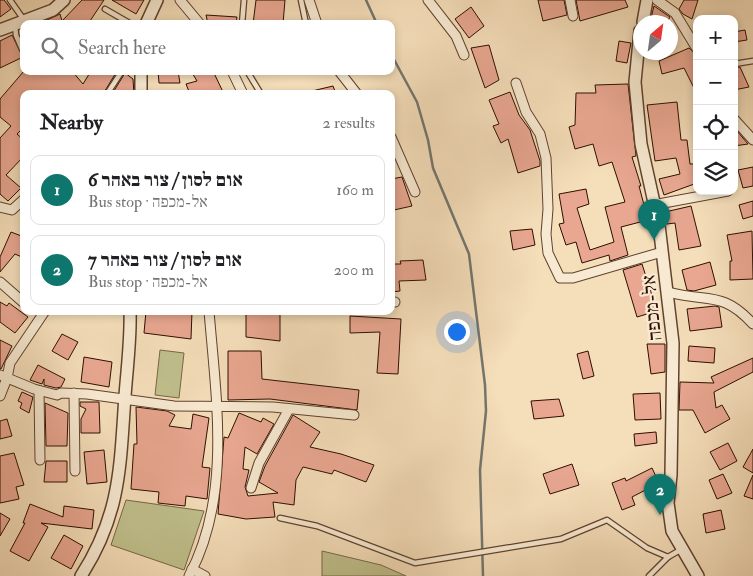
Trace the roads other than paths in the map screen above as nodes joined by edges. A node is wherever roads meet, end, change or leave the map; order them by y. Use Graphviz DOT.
graph roads {
  1 [pos="10,0"];
  2 [pos="64,0"];
  3 [pos="157,0"];
  4 [pos="180,0"];
  5 [pos="244,0"];
  6 [pos="301,0"];
  7 [pos="309,0"];
  8 [pos="428,0"];
  9 [pos="570,0"];
  10 [pos="647,0"];
  11 [pos="657,0"];
  12 [pos="105,10"];
  13 [pos="644,15"];
  14 [pos="573,16"];
  15 [pos="20,20"];
  16 [pos="24,20"];
  17 [pos="124,20"];
  18 [pos="148,20"];
  19 [pos="197,20"];
  20 [pos="242,20"];
  21 [pos="305,20"];
  22 [pos="316,20"];
  23 [pos="20,21"];
  24 [pos="20,22"];
  25 [pos="0,30"];
  26 [pos="693,42"];
  27 [pos="20,43"];
  28 [pos="464,54"];
  29 [pos="638,60"];
  30 [pos="753,61"];
  31 [pos="738,63"];
  32 [pos="119,75"];
  33 [pos="141,75"];
  34 [pos="234,75"];
  35 [pos="249,75"];
  36 [pos="343,75"];
  37 [pos="516,83"];
  38 [pos="110,90"];
  39 [pos="141,90"];
  40 [pos="241,90"];
  41 [pos="259,90"];
  42 [pos="353,90"];
  43 [pos="738,123"];
  44 [pos="753,140"];
  45 [pos="395,146"];
  46 [pos="415,192"];
  47 [pos="707,195"];
  48 [pos="20,203"];
  49 [pos="653,205"];
  50 [pos="0,207"];
  51 [pos="662,252"];
  52 [pos="0,282"];
  53 [pos="668,292"];
  54 [pos="20,299"];
  55 [pos="39,315"];
  56 [pos="130,315"];
  57 [pos="209,315"];
  58 [pos="753,324"];
  59 [pos="4,377"];
  60 [pos="40,391"];
  61 [pos="74,393"];
  62 [pos="0,396"];
  63 [pos="125,398"];
  64 [pos="218,407"];
  65 [pos="289,409"];
  66 [pos="354,415"];
  67 [pos="40,460"];
  68 [pos="75,471"];
  69 [pos="251,488"];
  70 [pos="280,518"];
  71 [pos="682,549"];
  72 [pos="668,557"];
  73 [pos="191,573"];
  74 [pos="81,576"];
  75 [pos="205,576"];
  76 [pos="649,576"];
  77 [pos="698,576"];
  1 -- 15 [label="lane"];
  2 -- 16 [label="street"];
  3 -- 18 [label="street"];
  4 -- 19 [label="street"];
  5 -- 20 [label="lane"];
  6 -- 21 [label="lane"];
  7 -- 22 [label="street"];
  8 -- 28 [label="street"];
  9 -- 14 [label="street"];
  10 -- 13 [label="street"];
  11 -- 26 [label="street"];
  12 -- 17 [label="lane"];
  23 -- 25 [label="street"];
  24 -- 27 [label="lane"];
  29 -- 49 [label="street, אל-מכפה"];
  30 -- 31 [label="lane"];
  32 -- 38 [label="lane"];
  33 -- 39 [label="street"];
  34 -- 40 [label="street"];
  35 -- 41 [label="lane"];
  36 -- 42 [label="street"];
  37 -- 51 [label="street"];
  43 -- 44 [label="street"];
  45 -- 46 [label="street"];
  47 -- 49 [label="street"];
  48 -- 50 [label="street"];
  49 -- 51 [label="street, אל-מכפה"];
  51 -- 53 [label="street, אל-מכפה"];
  52 -- 54 [label="street"];
  53 -- 58 [label="street"];
  53 -- 71 [label="street, אל-מכפה"];
  55 -- 59 [label="street"];
  56 -- 63 [label="street"];
  57 -- 64 [label="street"];
  59 -- 60 [label="street"];
  59 -- 62 [label="street"];
  60 -- 61 [label="street"];
  60 -- 67 [label="street"];
  61 -- 63 [label="street"];
  61 -- 68 [label="street"];
  63 -- 64 [label="street"];
  63 -- 74 [label="street"];
  64 -- 65 [label="street"];
  64 -- 73 [label="street"];
  65 -- 66 [label="street"];
  65 -- 69 [label="street"];
  70 -- 72 [label="lane"];
  71 -- 72 [label="lane"];
  71 -- 77 [label="street, אל-מכפה"];
  72 -- 76 [label="lane"];
  73 -- 75 [label="street"];
}
